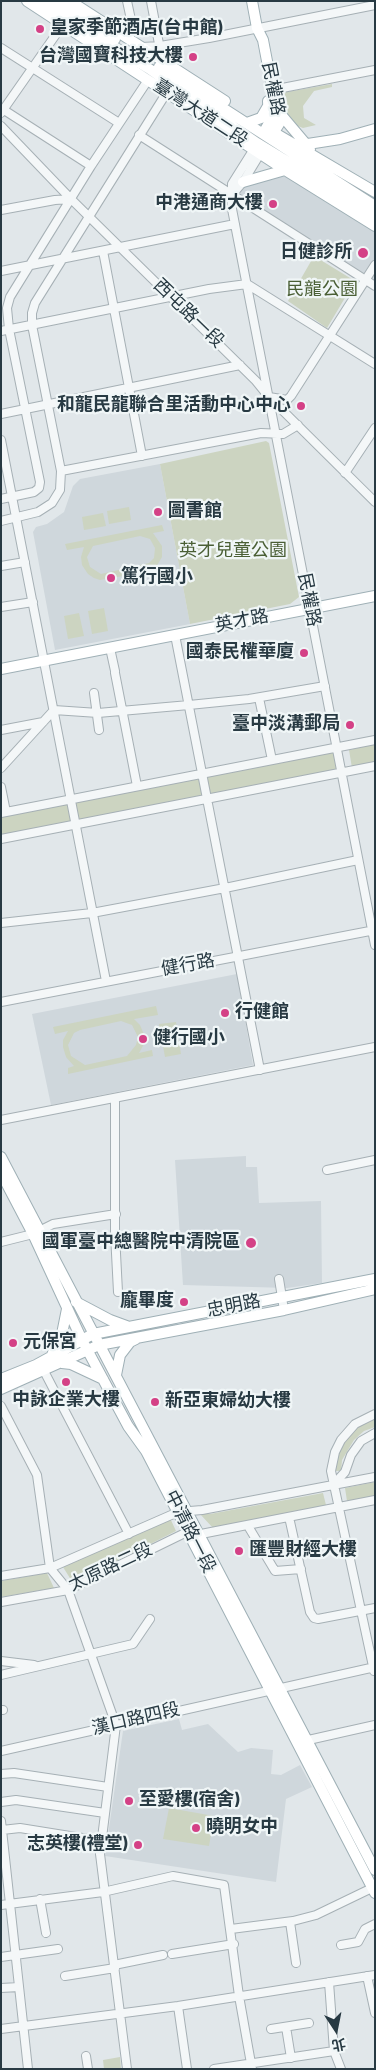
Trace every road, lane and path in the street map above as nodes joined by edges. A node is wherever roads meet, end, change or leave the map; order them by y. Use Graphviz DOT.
graph roads {
  1 [pos="27,1"];
  2 [pos="40,1"];
  3 [pos="55,1"];
  4 [pos="127,1"];
  5 [pos="151,1"];
  6 [pos="252,1"];
  7 [pos="375,5"];
  8 [pos="69,12"];
  9 [pos="257,28"];
  10 [pos="128,38"];
  11 [pos="160,46"];
  12 [pos="142,47"];
  13 [pos="1,48"];
  14 [pos="162,60"];
  15 [pos="33,68"];
  16 [pos="375,70"];
  17 [pos="148,80"];
  18 [pos="272,90"];
  19 [pos="167,92"];
  20 [pos="272,107"];
  21 [pos="3,111"];
  22 [pos="251,122"];
  23 [pos="119,123"];
  24 [pos="1,126"];
  25 [pos="375,130"];
  26 [pos="268,133"];
  27 [pos="139,135"];
  28 [pos="284,142"];
  29 [pos="301,143"];
  30 [pos="259,148"];
  31 [pos="91,166"];
  32 [pos="286,170"];
  33 [pos="243,182"];
  34 [pos="375,192"];
  35 [pos="231,196"];
  36 [pos="71,199"];
  37 [pos="375,206"];
  38 [pos="1,210"];
  39 [pos="375,215"];
  40 [pos="89,216"];
  41 [pos="235,224"];
  42 [pos="375,226"];
  43 [pos="120,247"];
  44 [pos="103,251"];
  45 [pos="61,259"];
  46 [pos="29,265"];
  47 [pos="375,265"];
  48 [pos="1,271"];
  49 [pos="365,280"];
  50 [pos="247,284"];
  51 [pos="375,286"];
  52 [pos="170,297"];
  53 [pos="114,309"];
  54 [pos="32,325"];
  55 [pos="5,330"];
  56 [pos="331,335"];
  57 [pos="375,364"];
  58 [pos="240,365"];
  59 [pos="129,388"];
  60 [pos="269,397"];
  61 [pos="47,404"];
  62 [pos="26,408"];
  63 [pos="1,414"];
  64 [pos="298,425"];
  65 [pos="375,428"];
  66 [pos="276,433"];
  67 [pos="1,440"];
  68 [pos="142,456"];
  69 [pos="61,471"];
  70 [pos="345,472"];
  71 [pos="12,497"];
  72 [pos="1,499"];
  73 [pos="375,502"];
  74 [pos="16,518"];
  75 [pos="1,521"];
  76 [pos="25,562"];
  77 [pos="1,566"];
  78 [pos="375,596"];
  79 [pos="33,602"];
  80 [pos="1,607"];
  81 [pos="310,609"];
  82 [pos="175,635"];
  83 [pos="110,648"];
  84 [pos="44,661"];
  85 [pos="1,669"];
  86 [pos="325,686"];
  87 [pos="94,693"];
  88 [pos="260,698"];
  89 [pos="189,705"];
  90 [pos="54,710"];
  91 [pos="122,711"];
  92 [pos="98,713"];
  93 [pos="44,722"];
  94 [pos="1,730"];
  95 [pos="99,730"];
  96 [pos="375,740"];
  97 [pos="336,748"];
  98 [pos="272,760"];
  99 [pos="375,766"];
  100 [pos="1,768"];
  101 [pos="203,774"];
  102 [pos="341,774"];
  103 [pos="138,786"];
  104 [pos="1,787"];
  105 [pos="208,799"];
  106 [pos="72,800"];
  107 [pos="4,813"];
  108 [pos="76,824"];
  109 [pos="1,839"];
  110 [pos="358,860"];
  111 [pos="225,888"];
  112 [pos="92,913"];
  113 [pos="1,923"];
  114 [pos="373,930"];
  115 [pos="375,945"];
  116 [pos="238,956"];
  117 [pos="106,981"];
  118 [pos="1,1002"];
  119 [pos="375,1047"];
  120 [pos="260,1070"];
  121 [pos="115,1098"];
  122 [pos="1,1120"];
  123 [pos="1,1157"];
  124 [pos="375,1160"];
  125 [pos="327,1170"];
  126 [pos="1,1173"];
  127 [pos="116,1214"];
  128 [pos="36,1232"];
  129 [pos="1,1242"];
  130 [pos="280,1279"];
  131 [pos="375,1279"];
  132 [pos="375,1289"];
  133 [pos="118,1292"];
  134 [pos="282,1298"];
  135 [pos="76,1302"];
  136 [pos="67,1309"];
  137 [pos="284,1310"];
  138 [pos="130,1327"];
  139 [pos="93,1334"];
  140 [pos="143,1336"];
  141 [pos="82,1340"];
  142 [pos="99,1345"];
  143 [pos="88,1350"];
  144 [pos="51,1357"];
  145 [pos="61,1363"];
  146 [pos="44,1371"];
  147 [pos="116,1375"];
  148 [pos="1,1378"];
  149 [pos="103,1379"];
  150 [pos="1,1389"];
  151 [pos="1,1406"];
  152 [pos="375,1414"];
  153 [pos="375,1433"];
  154 [pos="375,1477"];
  155 [pos="333,1485"];
  156 [pos="375,1500"];
  157 [pos="337,1508"];
  158 [pos="183,1512"];
  159 [pos="289,1517"];
  160 [pos="248,1526"];
  161 [pos="189,1531"];
  162 [pos="129,1534"];
  163 [pos="200,1534"];
  164 [pos="50,1568"];
  165 [pos="301,1569"];
  166 [pos="1,1576"];
  167 [pos="68,1590"];
  168 [pos="1,1602"];
  169 [pos="375,1608"];
  170 [pos="362,1611"];
  171 [pos="150,1619"];
  172 [pos="91,1654"];
  173 [pos="1,1661"];
  174 [pos="39,1666"];
  175 [pos="374,1669"];
  176 [pos="1,1675"];
  177 [pos="275,1690"];
  178 [pos="116,1725"];
  179 [pos="375,1725"];
  180 [pos="308,1739"];
  181 [pos="297,1743"];
  182 [pos="1,1751"];
  183 [pos="1,1774"];
  184 [pos="108,1787"];
  185 [pos="1,1802"];
  186 [pos="105,1813"];
  187 [pos="1,1821"];
  188 [pos="2,1830"];
  189 [pos="101,1841"];
  190 [pos="366,1854"];
  191 [pos="375,1870"];
  192 [pos="374,1890"];
  193 [pos="103,1892"];
  194 [pos="40,1899"];
  195 [pos="10,1904"];
  196 [pos="1,1905"];
  197 [pos="290,1922"];
  198 [pos="375,1924"];
  199 [pos="231,1929"];
  200 [pos="46,1934"];
  201 [pos="234,1944"];
  202 [pos="341,1945"];
  203 [pos="58,1950"];
  204 [pos="172,1954"];
  205 [pos="16,1955"];
  206 [pos="163,1956"];
  207 [pos="1,1957"];
  208 [pos="296,1962"];
  209 [pos="114,1966"];
  210 [pos="65,1976"];
  211 [pos="371,1976"];
  212 [pos="329,1982"];
  213 [pos="19,1987"];
  214 [pos="1,1988"];
  215 [pos="239,1996"];
  216 [pos="178,2006"];
  217 [pos="121,2013"];
  218 [pos="375,2013"];
  219 [pos="309,2024"];
  220 [pos="23,2026"];
  221 [pos="286,2027"];
  222 [pos="1,2029"];
  223 [pos="271,2029"];
  224 [pos="334,2051"];
  225 [pos="86,2056"];
  226 [pos="291,2058"];
  227 [pos="252,2066"];
  228 [pos="28,2069"];
  229 [pos="88,2069"];
  230 [pos="127,2069"];
  231 [pos="187,2069"];
  232 [pos="214,2069"];
  233 [pos="341,2069"];
  1 -- 8 [label="main road, 臺灣大道二段"];
  2 -- 8 [label="main road, 臺灣大道二段"];
  3 -- 8 [label="main road, 臺灣大道二段"];
  4 -- 10 [label="street"];
  5 -- 11 [label="street"];
  6 -- 9 [label="main road, 民權路"];
  7 -- 9 [label="street"];
  8 -- 10 [label="main road, 臺灣大道二段"];
  8 -- 15 [label="street"];
  8 -- 17 [label="main road, 臺灣大道二段"];
  8 -- 22 [label="main road, 臺灣大道二段"];
  8 -- 30 [label="main road, 臺灣大道二段"];
  9 -- 11 [label="street"];
  9 -- 18 [label="main road, 民權路"];
  9 -- 20 [label="main road, 民權路"];
  10 -- 12 [label="main road, 臺灣大道二段"];
  11 -- 12 [label="street"];
  11 -- 14 [label="street"];
  12 -- 14 [label="main road, 臺灣大道二段"];
  13 -- 15 [label="street"];
  14 -- 22 [label="main road, 臺灣大道二段"];
  15 -- 21 [label="street"];
  15 -- 23 [label="street"];
  16 -- 18 [label="street"];
  17 -- 19 [label="main road, 臺灣大道二段"];
  17 -- 23 [label="street"];
  18 -- 20 [label="main road, 民權路"];
  19 -- 27 [label="street"];
  19 -- 30 [label="main road, 臺灣大道二段"];
  20 -- 22 [label="main road"];
  20 -- 26 [label="main road, 民權路"];
  20 -- 29 [label="main road"];
  21 -- 31 [label="street"];
  22 -- 26 [label="main road, 臺灣大道二段"];
  23 -- 31 [label="street"];
  24 -- 36 [label="street, 西屯路一段"];
  25 -- 29 [label="main road"];
  26 -- 28 [label="main road, 臺灣大道二段"];
  26 -- 30 [label="main road, 民權路"];
  27 -- 35 [label="street"];
  27 -- 40 [label="street"];
  28 -- 29 [label="main road"];
  28 -- 30 [label="main road"];
  28 -- 37 [label="main road, 臺灣大道二段"];
  29 -- 34 [label="main road"];
  30 -- 32 [label="main road, 臺灣大道二段"];
  30 -- 33 [label="street, 民權路"];
  30 -- 35 [label="street, 民權路"];
  30 -- 39 [label="main road, 臺灣大道二段"];
  31 -- 36 [label="street"];
  32 -- 33 [label="main road"];
  32 -- 42 [label="main road, 臺灣大道二段"];
  33 -- 35 [label="street, 民權路"];
  35 -- 41 [label="street, 民權路"];
  35 -- 49 [label="street"];
  36 -- 38 [label="street"];
  36 -- 40 [label="street, 西屯路一段"];
  36 -- 46 [label="street"];
  40 -- 43 [label="street, 西屯路一段"];
  40 -- 45 [label="street"];
  41 -- 43 [label="street"];
  41 -- 50 [label="street, 民權路"];
  43 -- 44 [label="street"];
  43 -- 52 [label="street, 西屯路一段"];
  44 -- 45 [label="street"];
  44 -- 53 [label="street"];
  45 -- 46 [label="street"];
  45 -- 54 [label="street"];
  46 -- 48 [label="street"];
  46 -- 55 [label="street"];
  47 -- 49 [label="street"];
  49 -- 51 [label="street"];
  49 -- 56 [label="street"];
  50 -- 52 [label="street"];
  50 -- 56 [label="street"];
  50 -- 60 [label="street, 民權路"];
  52 -- 53 [label="street"];
  52 -- 58 [label="street, 西屯路一段"];
  53 -- 54 [label="street"];
  53 -- 59 [label="street"];
  54 -- 55 [label="street"];
  54 -- 61 [label="street"];
  55 -- 62 [label="street"];
  56 -- 57 [label="street"];
  56 -- 60 [label="street"];
  58 -- 59 [label="street"];
  58 -- 60 [label="street, 西屯路一段"];
  59 -- 61 [label="street"];
  59 -- 68 [label="street"];
  60 -- 64 [label="street, 西屯路一段"];
  60 -- 66 [label="street, 民權路"];
  61 -- 62 [label="street"];
  61 -- 69 [label="street"];
  62 -- 63 [label="street"];
  62 -- 71 [label="street"];
  64 -- 66 [label="street"];
  64 -- 70 [label="street, 西屯路一段"];
  65 -- 70 [label="street"];
  66 -- 68 [label="street"];
  66 -- 81 [label="street, 民權路"];
  67 -- 71 [label="street"];
  68 -- 69 [label="street"];
  69 -- 74 [label="street"];
  70 -- 73 [label="street, 西屯路一段"];
  71 -- 72 [label="street"];
  71 -- 74 [label="street"];
  74 -- 75 [label="street"];
  74 -- 76 [label="street"];
  76 -- 77 [label="street"];
  76 -- 79 [label="street"];
  78 -- 81 [label="main road, 英才路"];
  79 -- 80 [label="street"];
  79 -- 84 [label="street"];
  81 -- 82 [label="main road, 英才路"];
  81 -- 86 [label="street, 民權路"];
  82 -- 83 [label="main road, 英才路"];
  82 -- 89 [label="street"];
  83 -- 84 [label="main road, 英才路"];
  83 -- 91 [label="street"];
  84 -- 85 [label="main road, 英才路"];
  84 -- 90 [label="street"];
  86 -- 88 [label="street"];
  86 -- 97 [label="street, 民權路"];
  87 -- 92 [label="street"];
  88 -- 89 [label="street"];
  88 -- 98 [label="street"];
  89 -- 91 [label="street"];
  89 -- 101 [label="street"];
  90 -- 92 [label="street"];
  90 -- 93 [label="street"];
  90 -- 106 [label="street"];
  91 -- 92 [label="street"];
  91 -- 103 [label="street"];
  92 -- 95 [label="street"];
  93 -- 94 [label="street"];
  93 -- 100 [label="street"];
  96 -- 97 [label="street"];
  97 -- 98 [label="street"];
  97 -- 102 [label="street, 民權路"];
  98 -- 101 [label="street"];
  99 -- 102 [label="street"];
  101 -- 103 [label="street"];
  101 -- 105 [label="street"];
  102 -- 105 [label="street"];
  102 -- 110 [label="street, 民權路"];
  103 -- 106 [label="street"];
  104 -- 107 [label="street"];
  105 -- 108 [label="street"];
  105 -- 111 [label="street"];
  106 -- 107 [label="street"];
  106 -- 108 [label="street"];
  108 -- 109 [label="street"];
  108 -- 112 [label="street"];
  110 -- 111 [label="street"];
  110 -- 114 [label="street, 民權路"];
  111 -- 112 [label="street"];
  111 -- 116 [label="street"];
  112 -- 113 [label="street"];
  112 -- 117 [label="street"];
  114 -- 115 [label="street, 民權路"];
  114 -- 116 [label="street, 健行路"];
  116 -- 117 [label="street, 健行路"];
  116 -- 120 [label="street"];
  117 -- 118 [label="street, 健行路"];
  119 -- 120 [label="street"];
  120 -- 121 [label="street"];
  121 -- 122 [label="street"];
  121 -- 127 [label="street"];
  123 -- 128 [label="main road, 中清路一段"];
  124 -- 125 [label="street"];
  126 -- 128 [label="main road, 中清路一段"];
  127 -- 128 [label="street"];
  127 -- 133 [label="street"];
  128 -- 129 [label="street"];
  128 -- 135 [label="main road, 中清路一段"];
  128 -- 136 [label="main road, 中清路一段"];
  130 -- 134 [label="street"];
  131 -- 134 [label="main road, 忠明路"];
  132 -- 137 [label="main road, 忠明路"];
  134 -- 137 [label="street"];
  134 -- 138 [label="main road, 忠明路"];
  135 -- 138 [label="main road"];
  135 -- 139 [label="main road, 中清路一段"];
  136 -- 141 [label="main road, 中清路一段"];
  136 -- 144 [label="main road"];
  137 -- 140 [label="main road, 忠明路"];
  138 -- 139 [label="main road, 忠明路"];
  139 -- 141 [label="main road, 忠明路"];
  139 -- 142 [label="main road, 中清路一段"];
  140 -- 142 [label="main road, 忠明路"];
  140 -- 147 [label="main road"];
  141 -- 143 [label="main road, 中清路一段"];
  141 -- 144 [label="main road, 忠明路"];
  142 -- 143 [label="main road, 忠明路"];
  142 -- 147 [label="main road, 中清路一段"];
  143 -- 145 [label="main road, 忠明路"];
  143 -- 149 [label="main road, 中清路一段"];
  144 -- 148 [label="main road, 忠明路"];
  145 -- 146 [label="main road, 忠明路"];
  145 -- 149 [label="main road"];
  146 -- 150 [label="main road, 忠明路"];
  146 -- 162 [label="street"];
  147 -- 158 [label="main road, 中清路一段"];
  149 -- 158 [label="main road, 中清路一段"];
  151 -- 164 [label="street"];
  152 -- 155 [label="street"];
  153 -- 155 [label="street"];
  154 -- 155 [label="street, 太原路二段"];
  155 -- 157 [label="street"];
  155 -- 158 [label="street, 太原路二段"];
  156 -- 157 [label="street"];
  157 -- 159 [label="street"];
  157 -- 170 [label="street"];
  158 -- 161 [label="main road, 中清路一段"];
  158 -- 162 [label="street, 太原路二段"];
  158 -- 163 [label="main road, 中清路一段"];
  159 -- 160 [label="street"];
  159 -- 165 [label="street"];
  160 -- 163 [label="street"];
  160 -- 165 [label="street"];
  161 -- 163 [label="street"];
  161 -- 167 [label="street, 太原路二段"];
  161 -- 177 [label="main road, 中清路一段"];
  162 -- 164 [label="street, 太原路二段"];
  163 -- 177 [label="main road, 中清路一段"];
  164 -- 166 [label="street, 太原路二段"];
  164 -- 167 [label="street"];
  165 -- 170 [label="street"];
  167 -- 168 [label="street, 太原路二段"];
  167 -- 172 [label="street"];
  169 -- 170 [label="street"];
  170 -- 175 [label="street"];
  171 -- 172 [label="street"];
  172 -- 174 [label="street"];
  172 -- 178 [label="street"];
  173 -- 174 [label="street"];
  174 -- 176 [label="street"];
  175 -- 177 [label="street, 漢口路四段"];
  177 -- 178 [label="street, 漢口路四段"];
  177 -- 180 [label="main road, 中清路一段"];
  177 -- 181 [label="main road, 中清路一段"];
  178 -- 182 [label="street, 漢口路四段"];
  178 -- 184 [label="street"];
  179 -- 180 [label="street"];
  180 -- 181 [label="street"];
  180 -- 190 [label="main road, 中清路一段"];
  181 -- 190 [label="main road, 中清路一段"];
  183 -- 184 [label="street"];
  184 -- 186 [label="street"];
  185 -- 186 [label="street"];
  186 -- 189 [label="street"];
  187 -- 188 [label="street"];
  188 -- 189 [label="street"];
  188 -- 195 [label="street"];
  189 -- 193 [label="street"];
  190 -- 191 [label="main road, 中清路一段"];
  190 -- 192 [label="main road, 中清路一段"];
  192 -- 197 [label="street"];
  193 -- 194 [label="street"];
  193 -- 199 [label="street"];
  193 -- 209 [label="street"];
  194 -- 195 [label="street"];
  194 -- 200 [label="street"];
  195 -- 196 [label="street"];
  195 -- 205 [label="street"];
  197 -- 199 [label="street"];
  197 -- 208 [label="street"];
  198 -- 202 [label="street"];
  199 -- 201 [label="street"];
  201 -- 204 [label="street"];
  201 -- 215 [label="street"];
  203 -- 205 [label="street"];
  205 -- 207 [label="street"];
  205 -- 213 [label="street"];
  206 -- 209 [label="street"];
  209 -- 210 [label="street"];
  209 -- 217 [label="street"];
  211 -- 212 [label="street"];
  211 -- 218 [label="street"];
  212 -- 215 [label="street"];
  212 -- 224 [label="street"];
  213 -- 214 [label="street"];
  213 -- 220 [label="street"];
  215 -- 216 [label="street"];
  215 -- 227 [label="street"];
  216 -- 217 [label="street"];
  216 -- 231 [label="street"];
  217 -- 220 [label="street"];
  217 -- 230 [label="street"];
  219 -- 221 [label="street"];
  220 -- 222 [label="street"];
  220 -- 228 [label="street"];
  221 -- 223 [label="street"];
  221 -- 226 [label="street"];
  224 -- 226 [label="street"];
  224 -- 233 [label="street"];
  225 -- 229 [label="street"];
  226 -- 227 [label="street"];
  227 -- 232 [label="street"];
}
